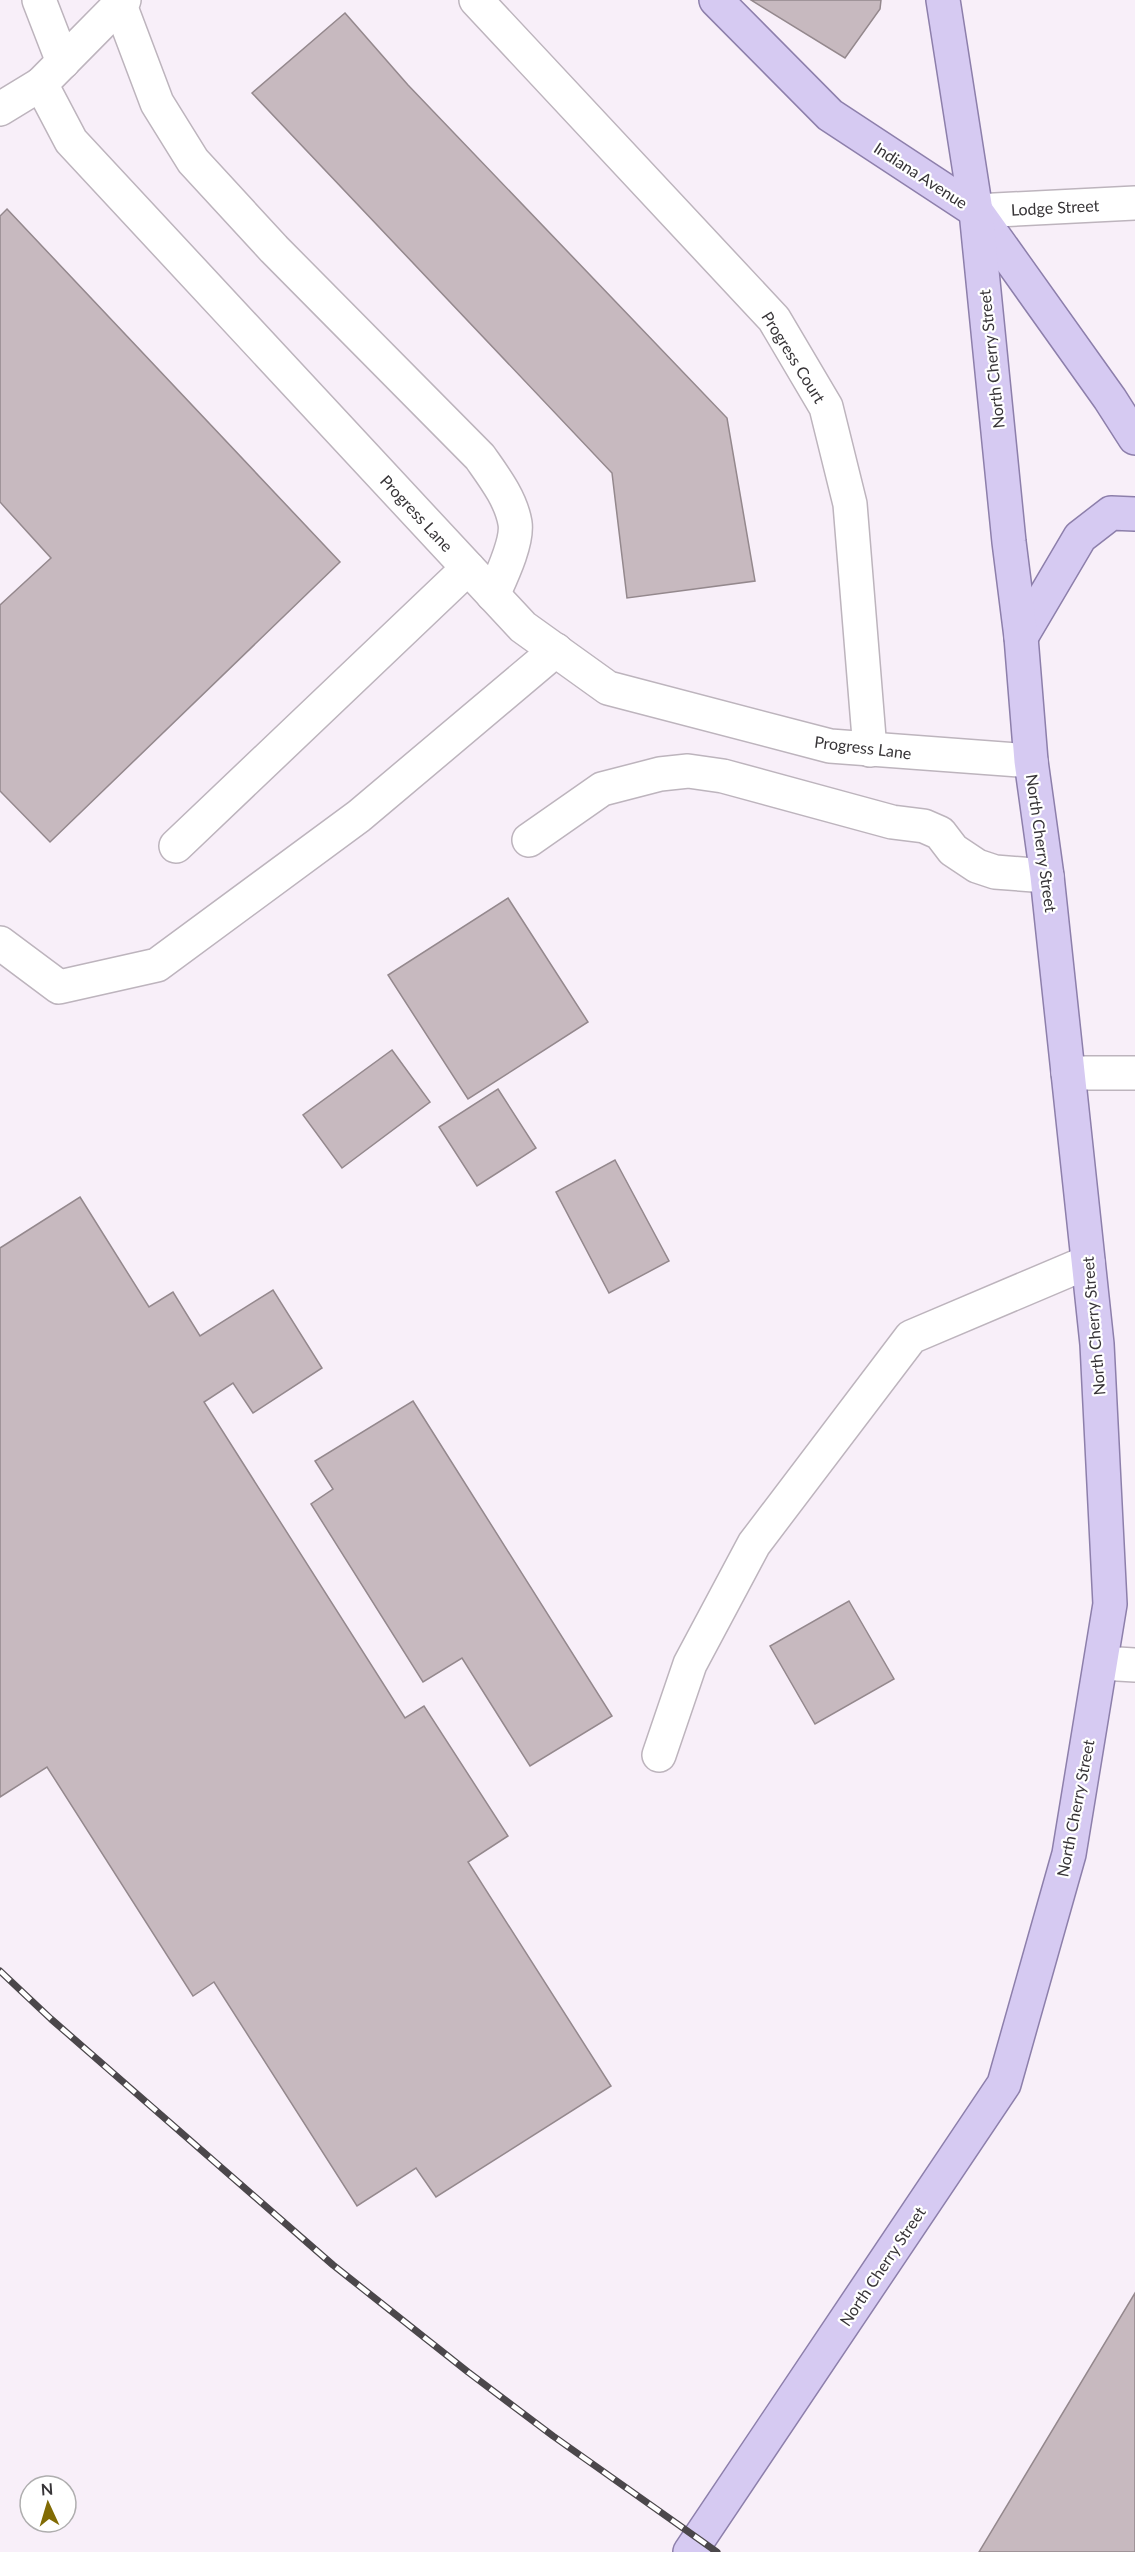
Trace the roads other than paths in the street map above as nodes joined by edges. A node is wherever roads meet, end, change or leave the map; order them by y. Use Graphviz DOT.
graph roads {
  1 [pos="39,0"];
  2 [pos="476,0"];
  3 [pos="716,0"];
  4 [pos="943,0"];
  5 [pos="122,3"];
  6 [pos="52,73"];
  7 [pos="0,110"];
  8 [pos="1135,203"];
  9 [pos="976,211"];
  10 [pos="1135,438"];
  11 [pos="1135,514"];
  12 [pos="468,568"];
  13 [pos="493,595"];
  14 [pos="1021,637"];
  15 [pos="556,650"];
  16 [pos="870,750"];
  17 [pos="1031,761"];
  18 [pos="529,840"];
  19 [pos="176,846"];
  20 [pos="1047,876"];
  21 [pos="0,943"];
  22 [pos="1068,1073"];
  23 [pos="1135,1073"];
  24 [pos="1088,1262"];
  25 [pos="1101,1663"];
  26 [pos="1135,1665"];
  27 [pos="658,1755"];
  28 [pos="690,2552"];
  1 -- 6 [label="street, Progress Lane"];
  2 -- 16 [label="street, Progress Court"];
  3 -- 9 [label="main road, Indiana Avenue"];
  4 -- 9 [label="main road, North Cherry Street"];
  5 -- 6 [label="street"];
  5 -- 13 [label="street"];
  6 -- 7 [label="street"];
  6 -- 12 [label="street, Progress Lane"];
  8 -- 9 [label="street, Lodge Street"];
  9 -- 10 [label="main road, Indiana Avenue"];
  9 -- 14 [label="main road, North Cherry Street"];
  11 -- 14 [label="main road"];
  12 -- 13 [label="street, Progress Lane"];
  12 -- 19 [label="street"];
  13 -- 15 [label="street, Progress Lane"];
  14 -- 17 [label="main road, North Cherry Street"];
  15 -- 16 [label="street, Progress Lane"];
  15 -- 21 [label="street"];
  16 -- 17 [label="street, Progress Lane"];
  17 -- 20 [label="main road, North Cherry Street"];
  18 -- 20 [label="street"];
  20 -- 22 [label="main road, North Cherry Street"];
  22 -- 23 [label="street"];
  22 -- 24 [label="main road, North Cherry Street"];
  24 -- 25 [label="main road, North Cherry Street"];
  24 -- 27 [label="street"];
  25 -- 26 [label="street"];
  25 -- 28 [label="main road, North Cherry Street"];
}
